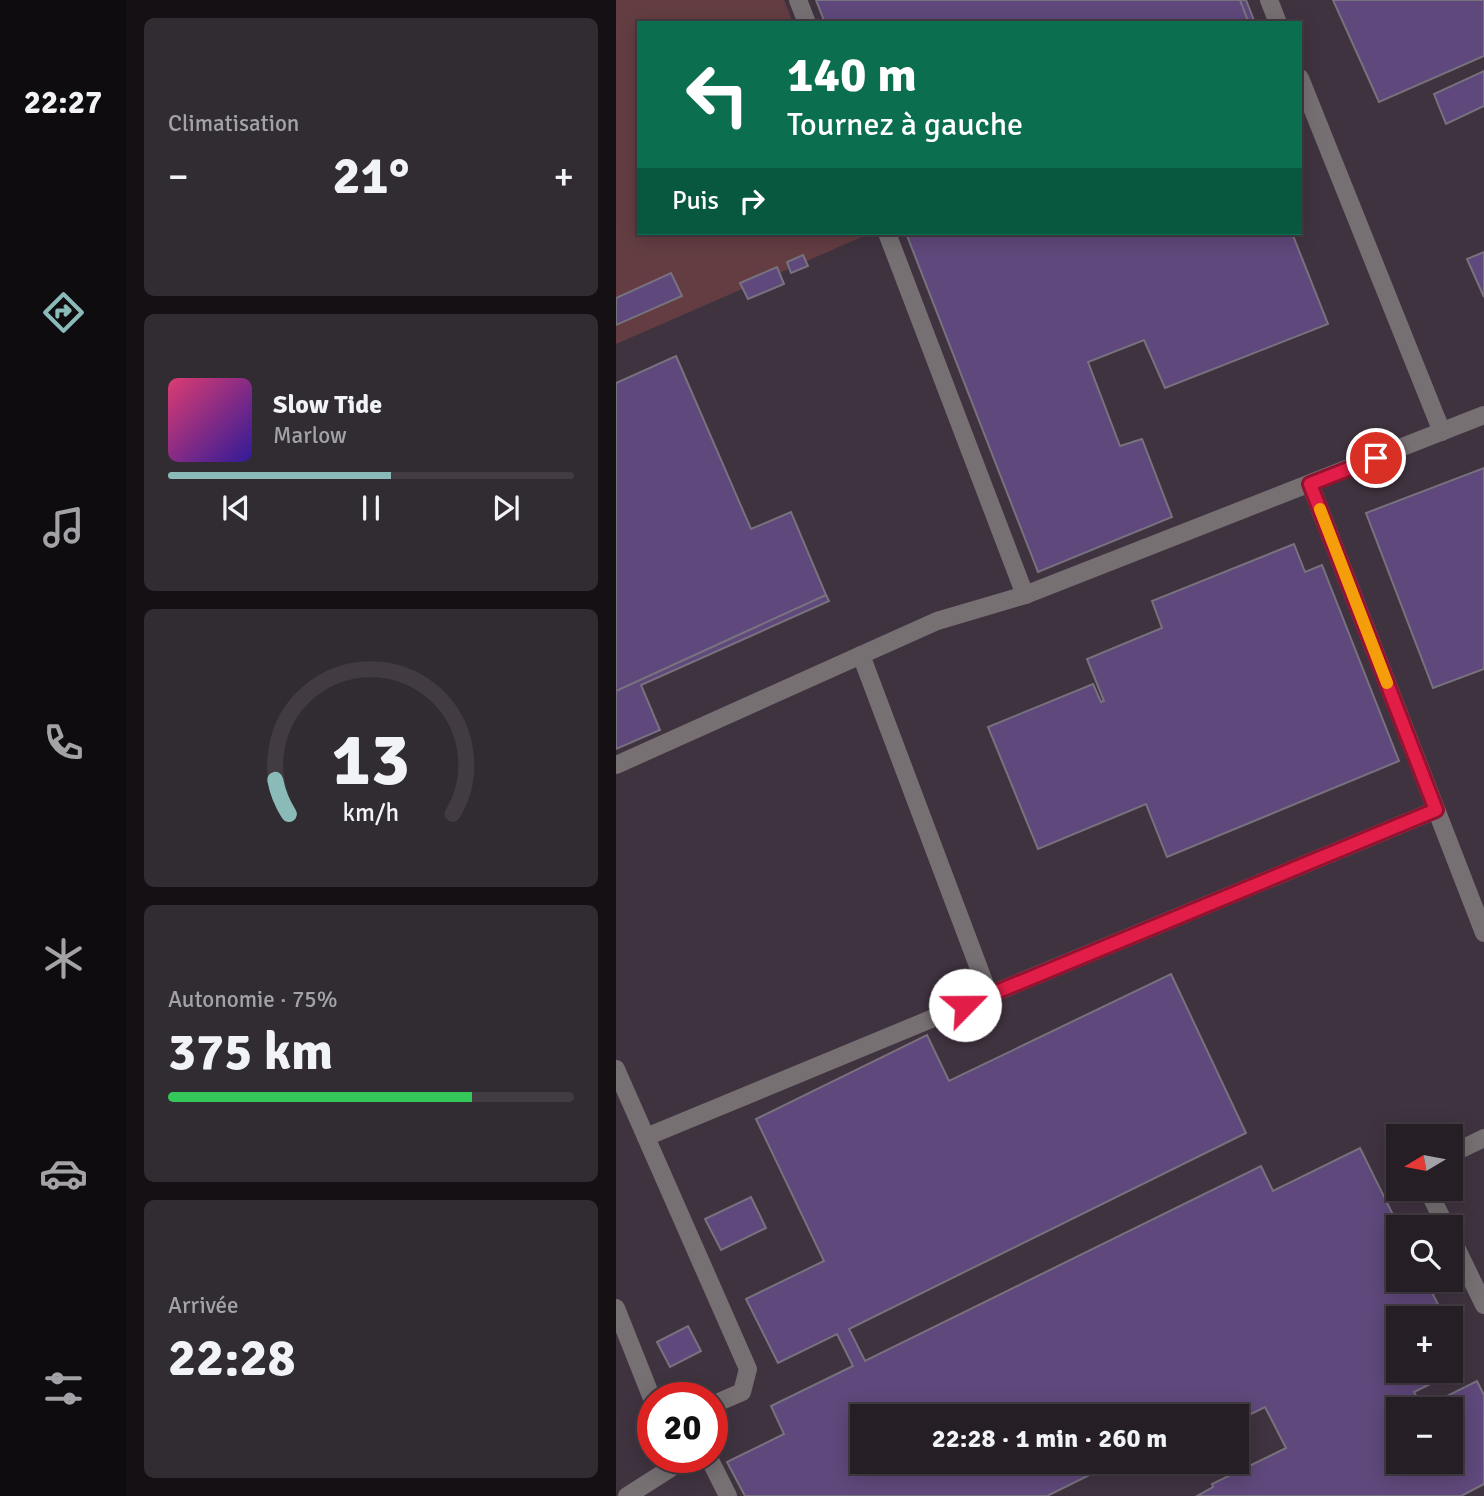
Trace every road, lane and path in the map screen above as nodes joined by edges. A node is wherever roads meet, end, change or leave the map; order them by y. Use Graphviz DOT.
graph roads {
  1 [pos="798,0"];
  2 [pos="1269,0"];
  3 [pos="806,21"];
  4 [pos="1277,21"];
  5 [pos="1302,83"];
  6 [pos="888,235"];
  7 [pos="1484,415"];
  8 [pos="1443,432"];
  9 [pos="1310,484"];
  10 [pos="1025,595"];
  11 [pos="861,655"];
  12 [pos="616,765"];
  13 [pos="1436,810"];
  14 [pos="1484,933"];
  15 [pos="989,995"];
  16 [pos="616,1069"];
  17 [pos="646,1137"];
  18 [pos="1484,1138"];
  19 [pos="1463,1148"];
  20 [pos="1463,1262"];
  21 [pos="1484,1305"];
  22 [pos="616,1308"];
  23 [pos="645,1382"];
  24 [pos="728,1398"];
  25 [pos="664,1473"];
  26 [pos="716,1473"];
  27 [pos="627,1496"];
  28 [pos="728,1496"];
  1 -- 3 [label="street"];
  2 -- 4 [label="street"];
  5 -- 8 [label="street"];
  6 -- 10 [label="street"];
  7 -- 8 [label="street"];
  8 -- 9 [label="street"];
  9 -- 10 [label="street"];
  9 -- 13 [label="street"];
  10 -- 11 [label="street"];
  11 -- 12 [label="street"];
  11 -- 15 [label="street"];
  13 -- 14 [label="street"];
  13 -- 15 [label="street"];
  15 -- 17 [label="street"];
  16 -- 17 [label="street"];
  17 -- 24 [label="street"];
  18 -- 19 [label="street"];
  20 -- 21 [label="street"];
  22 -- 23 [label="street"];
  25 -- 27 [label="street"];
  26 -- 28 [label="street"];
}
